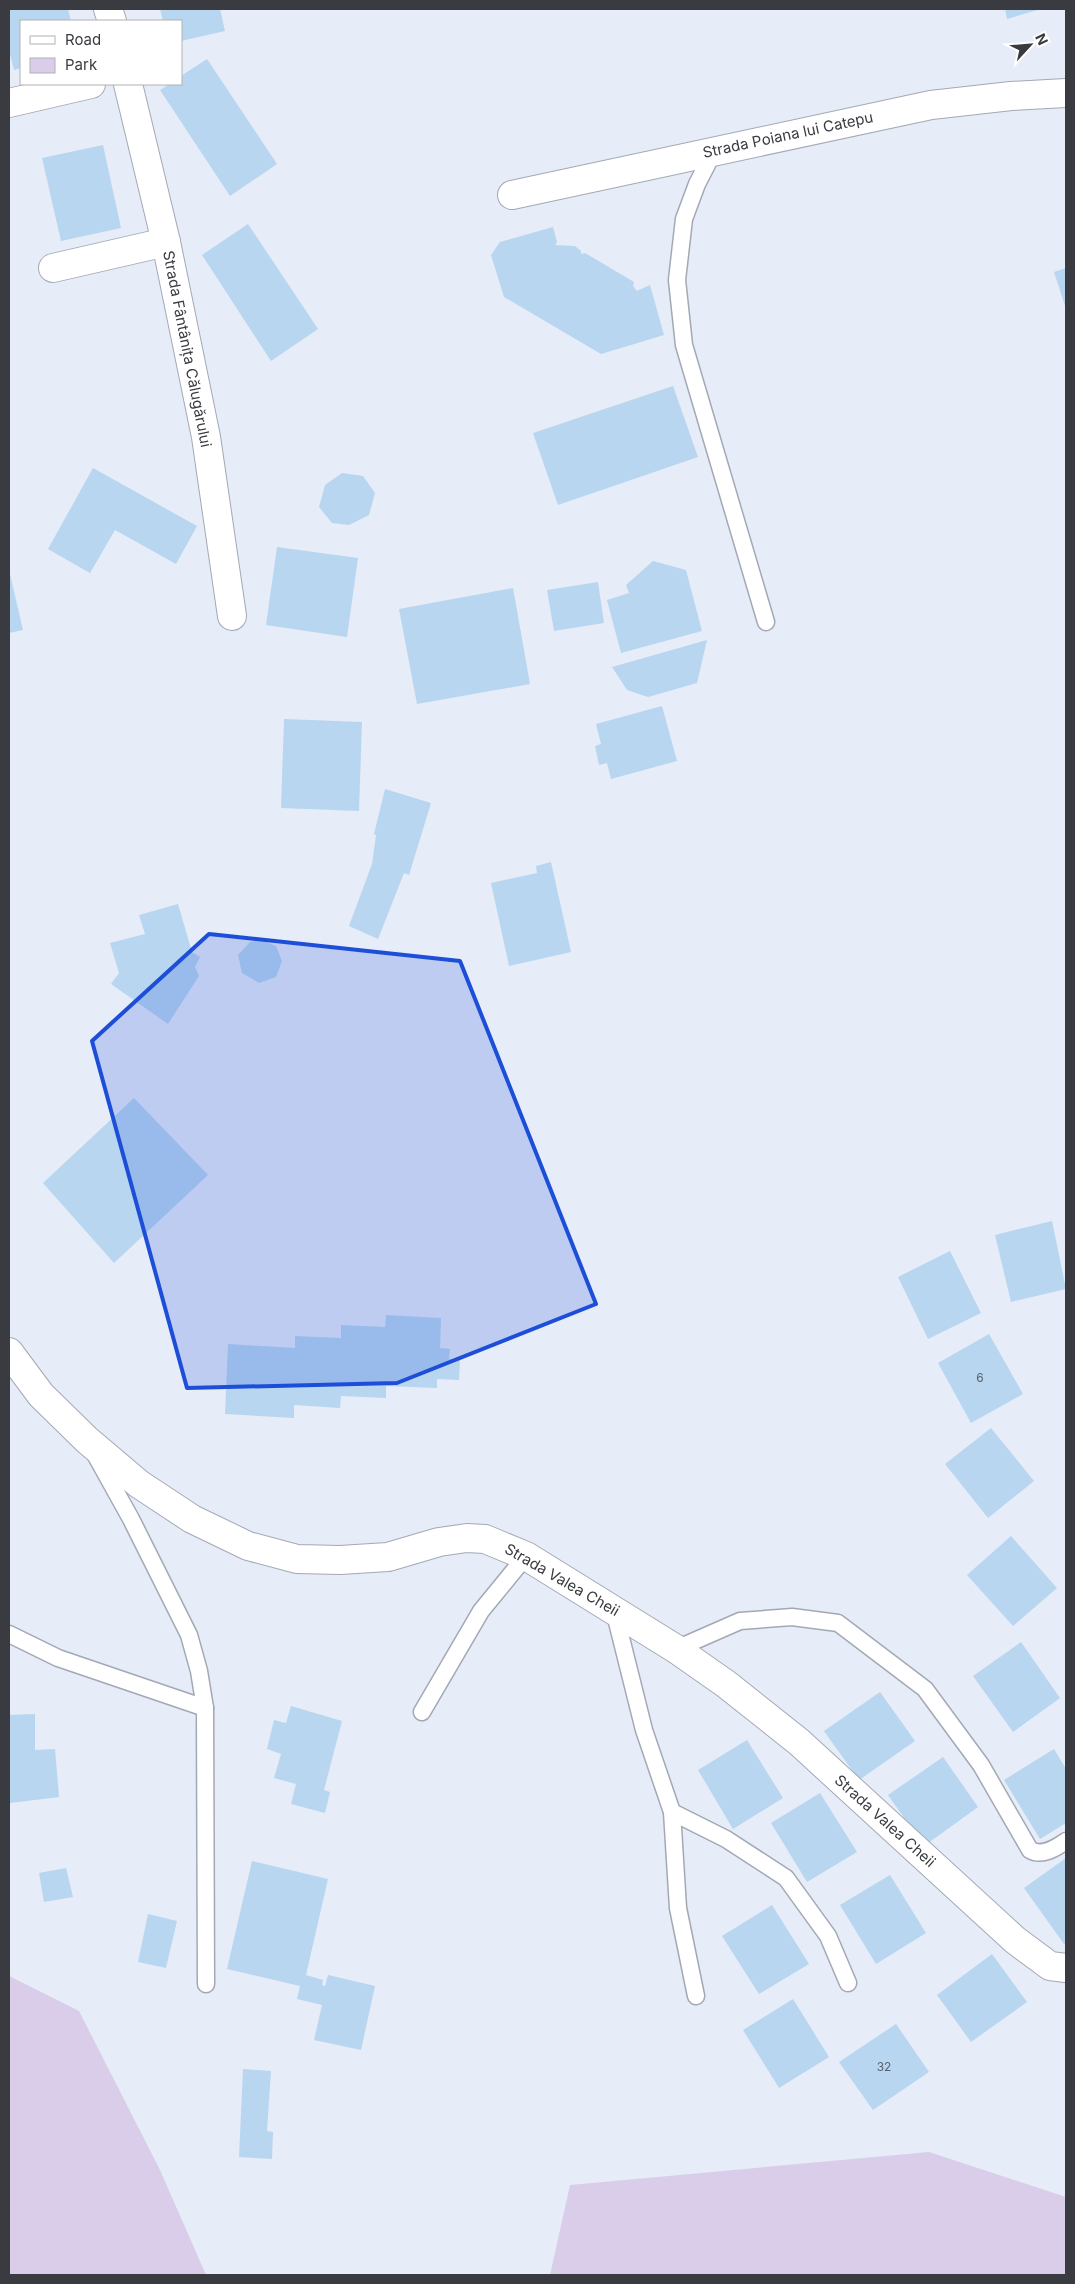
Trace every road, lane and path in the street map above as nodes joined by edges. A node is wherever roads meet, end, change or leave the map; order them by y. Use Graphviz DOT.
graph roads {
  1 [pos="87,85"];
  2 [pos="128,85"];
  3 [pos="1066,93"];
  4 [pos="9,103"];
  5 [pos="714,151"];
  6 [pos="512,195"];
  7 [pos="166,242"];
  8 [pos="52,268"];
  9 [pos="232,616"];
  10 [pos="766,622"];
  11 [pos="9,1352"];
  12 [pos="87,1440"];
  13 [pos="526,1556"];
  14 [pos="614,1610"];
  15 [pos="9,1634"];
  16 [pos="676,1649"];
  17 [pos="205,1708"];
  18 [pos="422,1712"];
  19 [pos="672,1812"];
  20 [pos="1066,1841"];
  21 [pos="1066,1968"];
  22 [pos="848,1983"];
  23 [pos="206,1984"];
  24 [pos="696,1996"];
  1 -- 4 [label="street"];
  2 -- 7 [label="street, Strada Fântânița Călugărului"];
  3 -- 5 [label="street, Strada Poiana lui Catepu"];
  5 -- 6 [label="street, Strada Poiana lui Catepu"];
  5 -- 10 [label="lane"];
  7 -- 8 [label="street"];
  7 -- 9 [label="street, Strada Fântânița Călugărului"];
  11 -- 12 [label="street, Strada Valea Cheii"];
  12 -- 13 [label="street, Strada Valea Cheii"];
  12 -- 17 [label="lane"];
  13 -- 14 [label="street, Strada Valea Cheii"];
  13 -- 18 [label="lane"];
  14 -- 16 [label="street, Strada Valea Cheii"];
  14 -- 19 [label="lane"];
  15 -- 17 [label="lane"];
  16 -- 20 [label="lane"];
  16 -- 21 [label="street, Strada Valea Cheii"];
  17 -- 23 [label="lane"];
  19 -- 22 [label="lane"];
  19 -- 24 [label="lane"];
}
